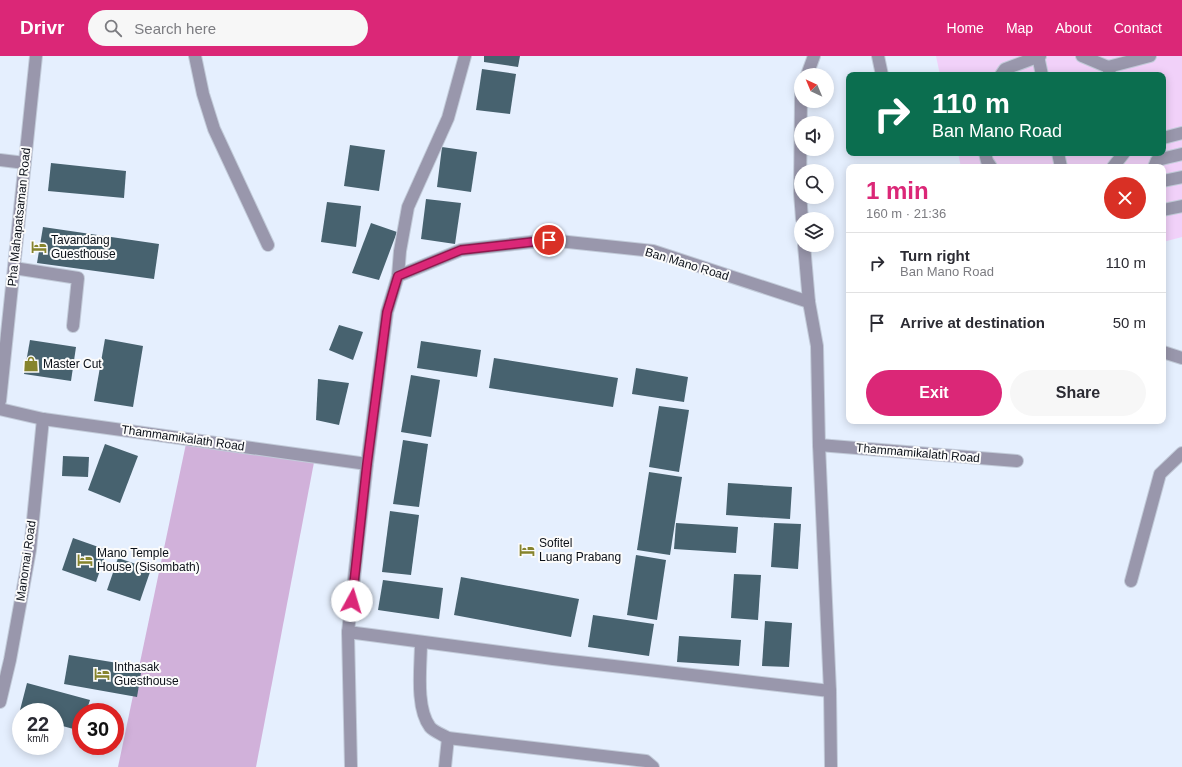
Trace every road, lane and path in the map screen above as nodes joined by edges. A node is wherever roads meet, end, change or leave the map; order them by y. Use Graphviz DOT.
graph roads {
  1 [pos="36,56"];
  2 [pos="195,56"];
  3 [pos="465,56"];
  4 [pos="814,56"];
  5 [pos="878,56"];
  6 [pos="1039,56"];
  7 [pos="1082,56"];
  8 [pos="1150,56"];
  9 [pos="809,68"];
  10 [pos="1109,71"];
  11 [pos="881,72"];
  12 [pos="1003,72"];
  13 [pos="1042,72"];
  14 [pos="801,108"];
  15 [pos="1182,133"];
  16 [pos="1166,137"];
  17 [pos="1182,154"];
  18 [pos="1121,156"];
  19 [pos="0,160"];
  20 [pos="25,162"];
  21 [pos="1115,164"];
  22 [pos="1155,164"];
  23 [pos="1182,177"];
  24 [pos="1166,180"];
  25 [pos="1182,206"];
  26 [pos="1166,209"];
  27 [pos="801,212"];
  28 [pos="268,245"];
  29 [pos="805,252"];
  30 [pos="14,268"];
  31 [pos="398,276"];
  32 [pos="809,302"];
  33 [pos="73,326"];
  34 [pos="1166,353"];
  35 [pos="1182,358"];
  36 [pos="0,401"];
  37 [pos="0,410"];
  38 [pos="43,419"];
  39 [pos="819,445"];
  40 [pos="1182,453"];
  41 [pos="1017,461"];
  42 [pos="367,464"];
  43 [pos="1131,581"];
  44 [pos="348,632"];
  45 [pos="421,642"];
  46 [pos="830,691"];
  47 [pos="0,702"];
  48 [pos="448,738"];
  49 [pos="351,767"];
  50 [pos="445,767"];
  51 [pos="653,767"];
  52 [pos="831,767"];
  1 -- 20 [label="street, Pha Mahapatsaman Road"];
  2 -- 28 [label="street"];
  3 -- 31 [label="street"];
  4 -- 9 [label="street"];
  5 -- 11 [label="street"];
  6 -- 12 [label="street"];
  6 -- 13 [label="street"];
  7 -- 10 [label="street"];
  8 -- 10 [label="street"];
  14 -- 27 [label="street"];
  15 -- 16 [label="street"];
  17 -- 22 [label="street"];
  18 -- 21 [label="street"];
  19 -- 20 [label="street"];
  20 -- 30 [label="street, Pha Mahapatsaman Road"];
  23 -- 24 [label="street"];
  25 -- 26 [label="street"];
  29 -- 32 [label="street"];
  30 -- 33 [label="street"];
  30 -- 36 [label="street, Pha Mahapatsaman Road"];
  31 -- 32 [label="street, Ban Mano Road"];
  31 -- 42 [label="street"];
  32 -- 39 [label="street"];
  34 -- 35 [label="street"];
  37 -- 38 [label="street, Thammamikalath Road"];
  38 -- 42 [label="street, Thammamikalath Road"];
  38 -- 47 [label="street, Manomai Road"];
  39 -- 41 [label="street, Thammamikalath Road"];
  39 -- 46 [label="street"];
  40 -- 43 [label="street"];
  42 -- 44 [label="street"];
  44 -- 45 [label="street"];
  44 -- 49 [label="street"];
  45 -- 46 [label="street"];
  45 -- 48 [label="street"];
  46 -- 52 [label="street"];
  48 -- 50 [label="street"];
  48 -- 51 [label="street"];
}
